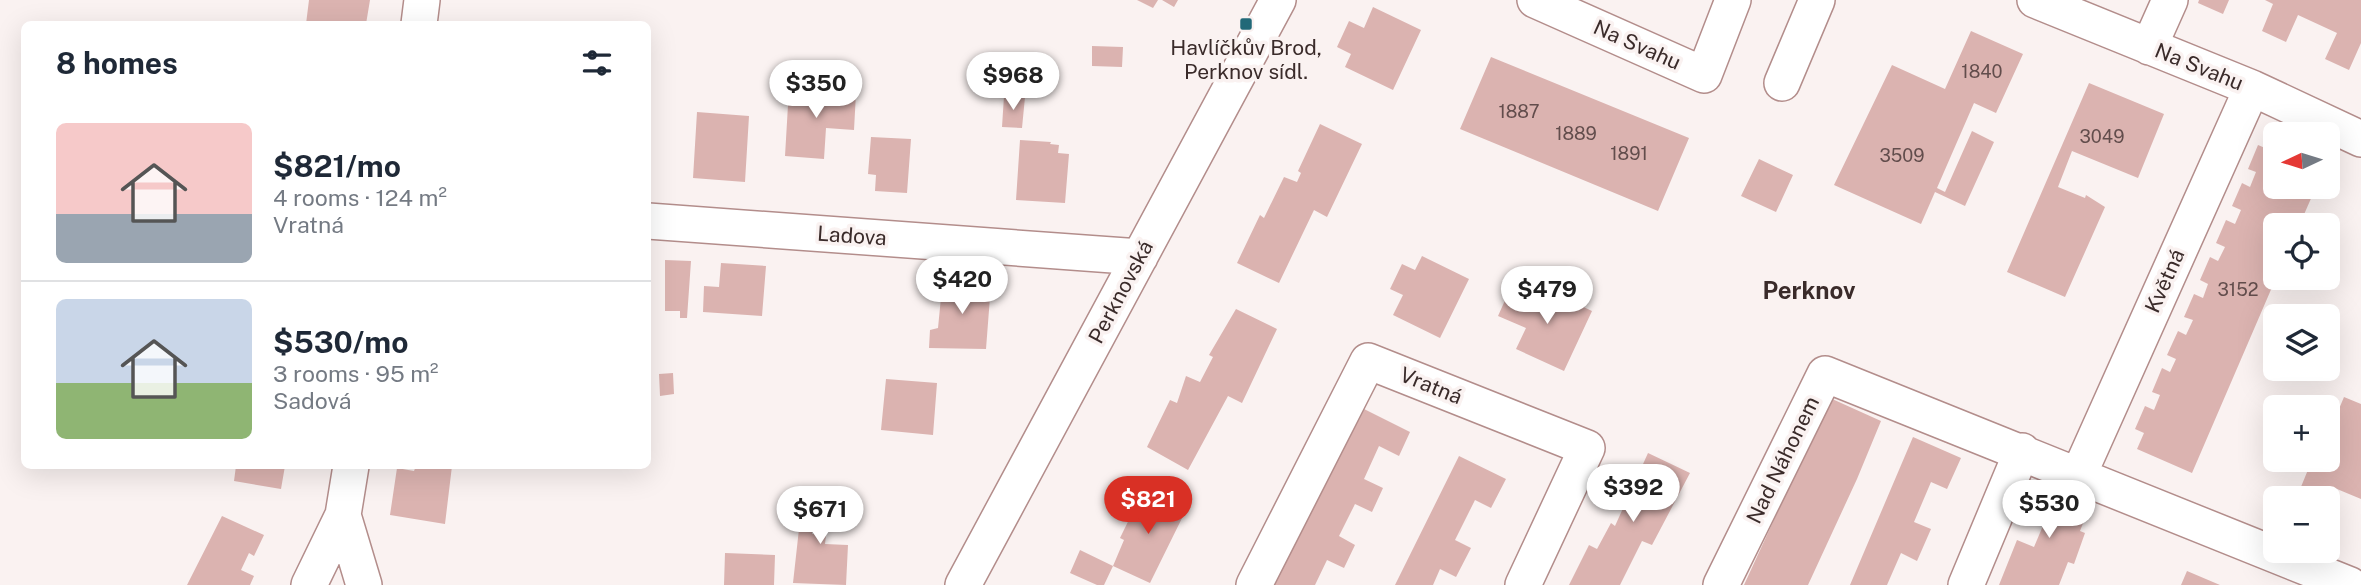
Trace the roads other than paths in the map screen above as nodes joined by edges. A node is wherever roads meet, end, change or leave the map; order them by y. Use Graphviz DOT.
graph roads {
  1 [pos="422,0"];
  2 [pos="1278,0"];
  3 [pos="1535,0"];
  4 [pos="1733,0"];
  5 [pos="1816,0"];
  6 [pos="2035,0"];
  7 [pos="2170,0"];
  8 [pos="419,21"];
  9 [pos="2149,47"];
  10 [pos="1782,83"];
  11 [pos="2252,88"];
  12 [pos="2361,139"];
  13 [pos="651,221"];
  14 [pos="1140,257"];
  15 [pos="2022,451"];
  16 [pos="351,469"];
  17 [pos="2079,474"];
  18 [pos="343,516"];
  19 [pos="309,585"];
  20 [pos="364,585"];
  21 [pos="963,585"];
  22 [pos="1254,585"];
  23 [pos="1523,585"];
  24 [pos="1721,585"];
  25 [pos="1966,585"];
  26 [pos="2350,585"];
  1 -- 8 [label="street"];
  2 -- 14 [label="street, Perknovská"];
  3 -- 4 [label="street, Na Svahu"];
  5 -- 10 [label="street"];
  6 -- 9 [label="street, Na Svahu"];
  7 -- 9 [label="street"];
  9 -- 11 [label="street, Na Svahu"];
  11 -- 12 [label="street, Na Svahu"];
  11 -- 17 [label="street, Květná"];
  13 -- 14 [label="street, Ladova"];
  14 -- 21 [label="street, Perknovská"];
  15 -- 17 [label="street"];
  15 -- 24 [label="street, Nad Náhonem"];
  15 -- 25 [label="street"];
  16 -- 18 [label="street"];
  17 -- 26 [label="street"];
  18 -- 19 [label="street"];
  18 -- 20 [label="street"];
  22 -- 23 [label="street, Vratná"];
}
